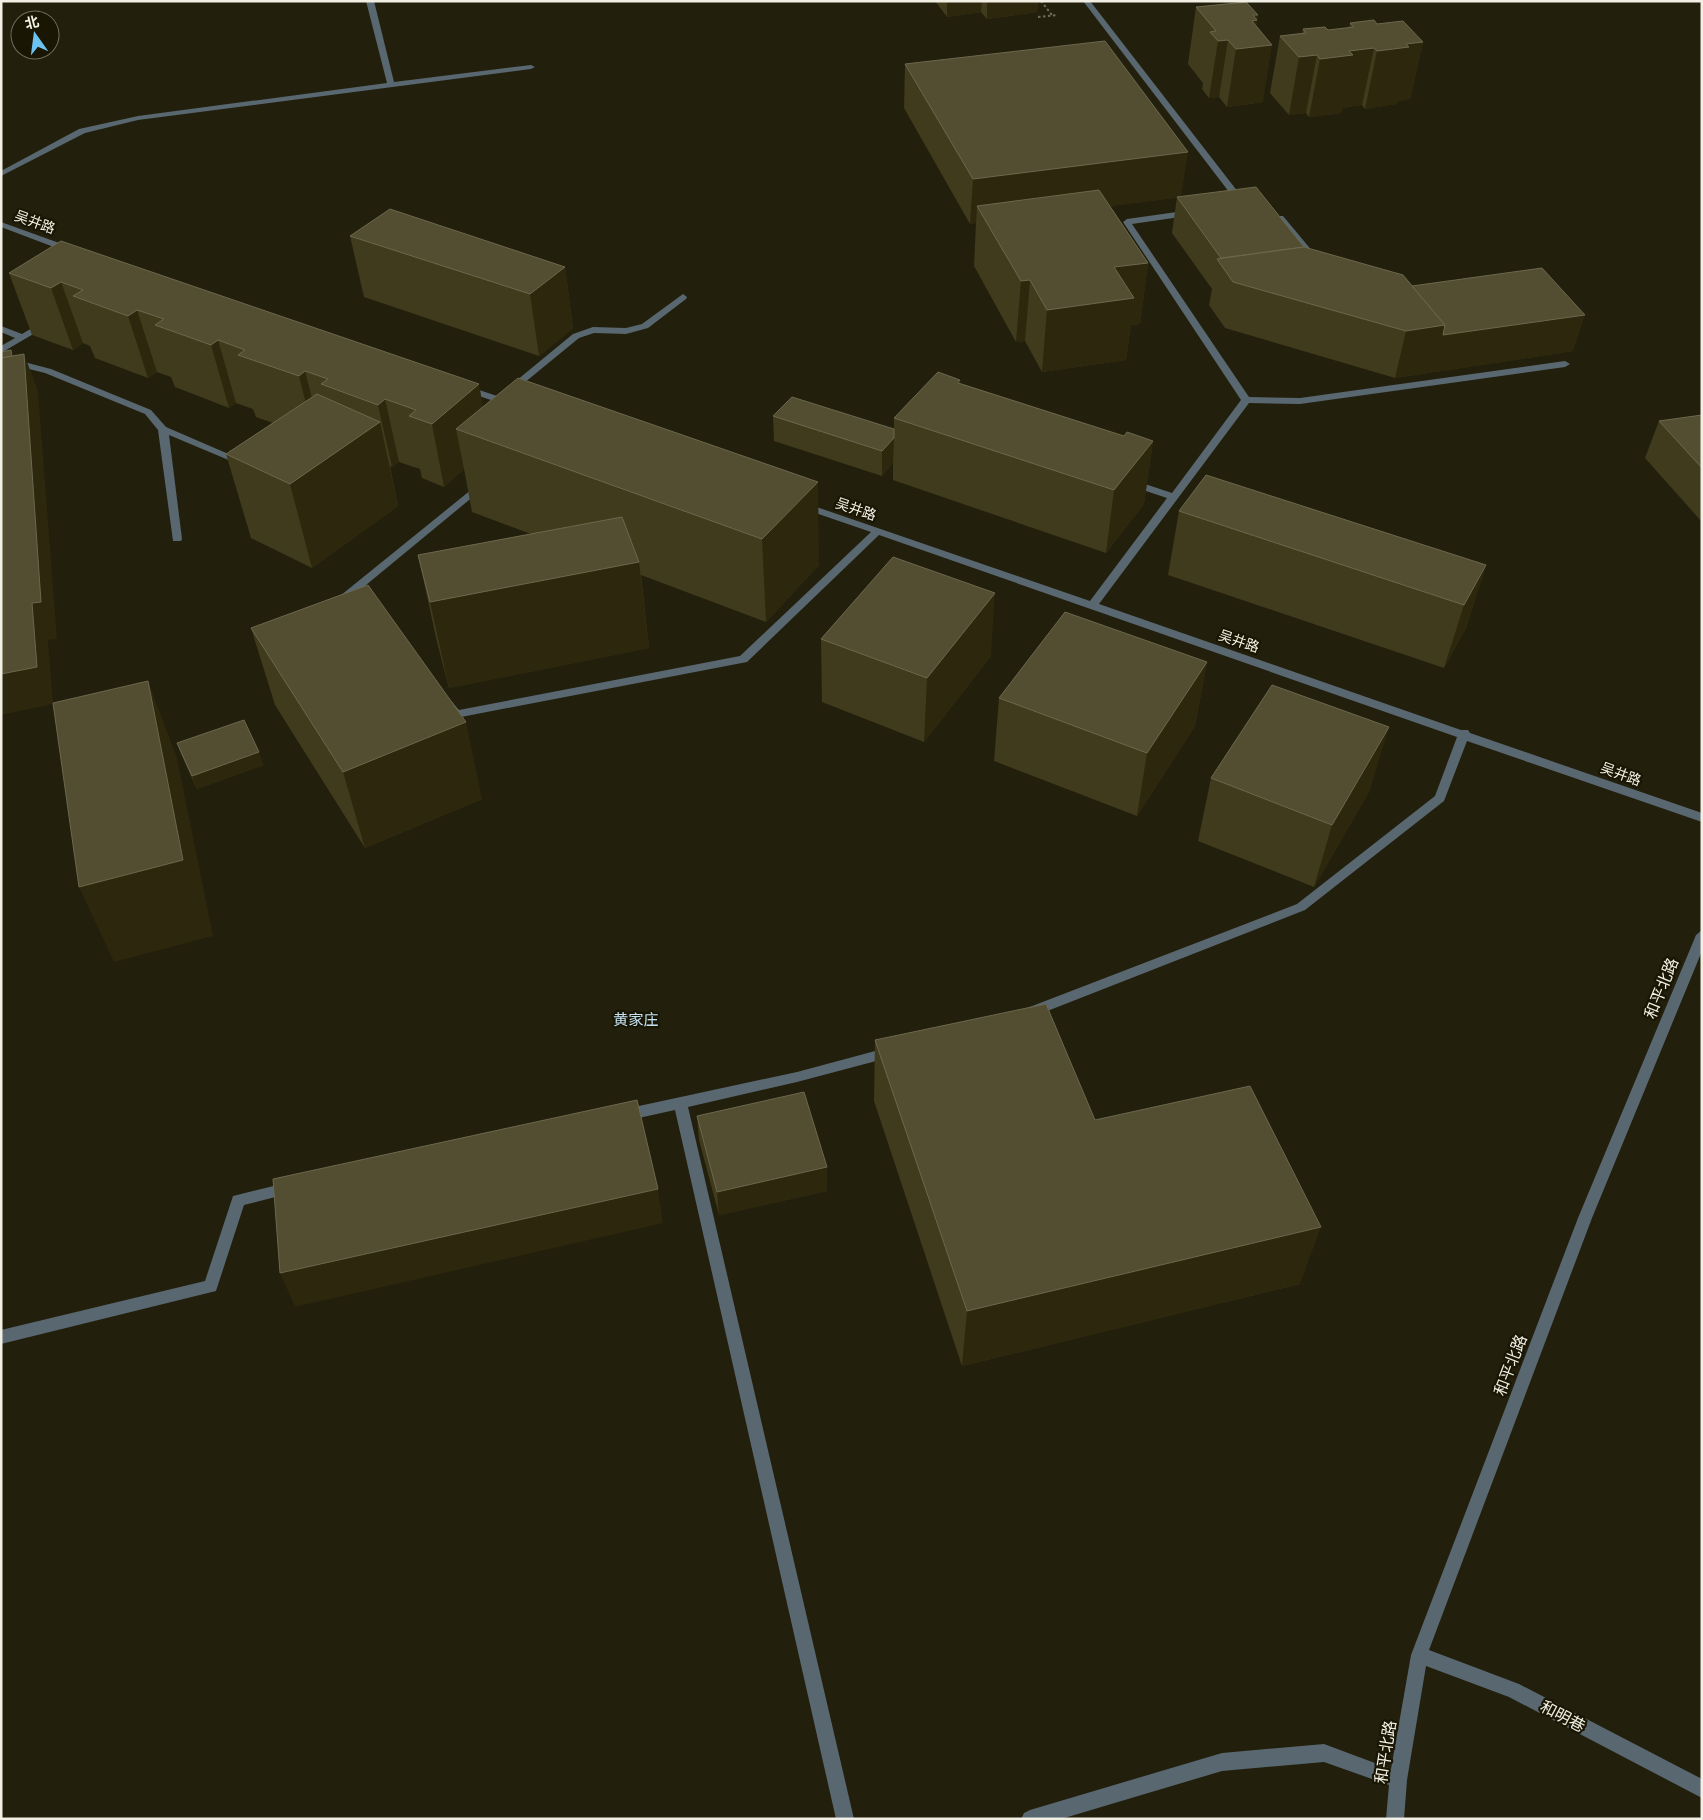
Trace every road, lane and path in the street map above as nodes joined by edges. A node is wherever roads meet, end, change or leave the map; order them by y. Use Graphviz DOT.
graph roads {
  1 [pos="370,1"];
  2 [pos="1041,1"];
  3 [pos="1088,4"];
  4 [pos="1053,15"];
  5 [pos="531,67"];
  6 [pos="391,85"];
  7 [pos="1,174"];
  8 [pos="1233,207"];
  9 [pos="1204,211"];
  10 [pos="1275,212"];
  11 [pos="1,224"];
  12 [pos="82,254"];
  13 [pos="1310,254"];
  14 [pos="683,297"];
  15 [pos="54,317"];
  16 [pos="1,329"];
  17 [pos="22,337"];
  18 [pos="1,350"];
  19 [pos="1,359"];
  20 [pos="1566,364"];
  21 [pos="452,384"];
  22 [pos="498,400"];
  23 [pos="1246,400"];
  24 [pos="516,406"];
  25 [pos="162,429"];
  26 [pos="249,465"];
  27 [pos="492,476"];
  28 [pos="1118,479"];
  29 [pos="1174,497"];
  30 [pos="793,502"];
  31 [pos="878,531"];
  32 [pos="177,539"];
  33 [pos="1093,605"];
  34 [pos="329,609"];
  35 [pos="437,693"];
  36 [pos="1464,733"];
  37 [pos="1702,818"];
  38 [pos="1702,935"];
  39 [pos="1018,1017"];
  40 [pos="903,1049"];
  41 [pos="680,1102"];
  42 [pos="613,1117"];
  43 [pos="305,1185"];
  44 [pos="1,1337"];
  45 [pos="1419,1655"];
  46 [pos="1398,1780"];
  47 [pos="1702,1789"];
  48 [pos="845,1819"];
  49 [pos="1030,1819"];
  50 [pos="1395,1819"];
  1 -- 6 [label="street"];
  2 -- 4 [label="path"];
  3 -- 8 [label="street"];
  5 -- 6 [label="street"];
  6 -- 7 [label="street"];
  9 -- 23 [label="street"];
  10 -- 13 [label="street"];
  11 -- 12 [label="street, 吴井路"];
  14 -- 22 [label="street"];
  15 -- 17 [label="street"];
  16 -- 17 [label="street"];
  17 -- 18 [label="street"];
  19 -- 25 [label="street"];
  20 -- 23 [label="street"];
  21 -- 22 [label="street"];
  22 -- 24 [label="street"];
  23 -- 29 [label="street"];
  25 -- 26 [label="street"];
  25 -- 32 [label="street"];
  27 -- 34 [label="street"];
  28 -- 29 [label="street"];
  29 -- 33 [label="street"];
  30 -- 31 [label="street, 吴井路"];
  31 -- 33 [label="street, 吴井路"];
  31 -- 35 [label="street"];
  33 -- 36 [label="street, 吴井路"];
  36 -- 37 [label="street, 吴井路"];
  36 -- 39 [label="street"];
  38 -- 45 [label="street, 和平北路"];
  40 -- 41 [label="street"];
  41 -- 42 [label="street"];
  41 -- 48 [label="street"];
  43 -- 44 [label="street"];
  45 -- 46 [label="street, 和平北路"];
  45 -- 47 [label="street, 和明巷"];
  46 -- 49 [label="street"];
  46 -- 50 [label="street, 和平北路"];
}
